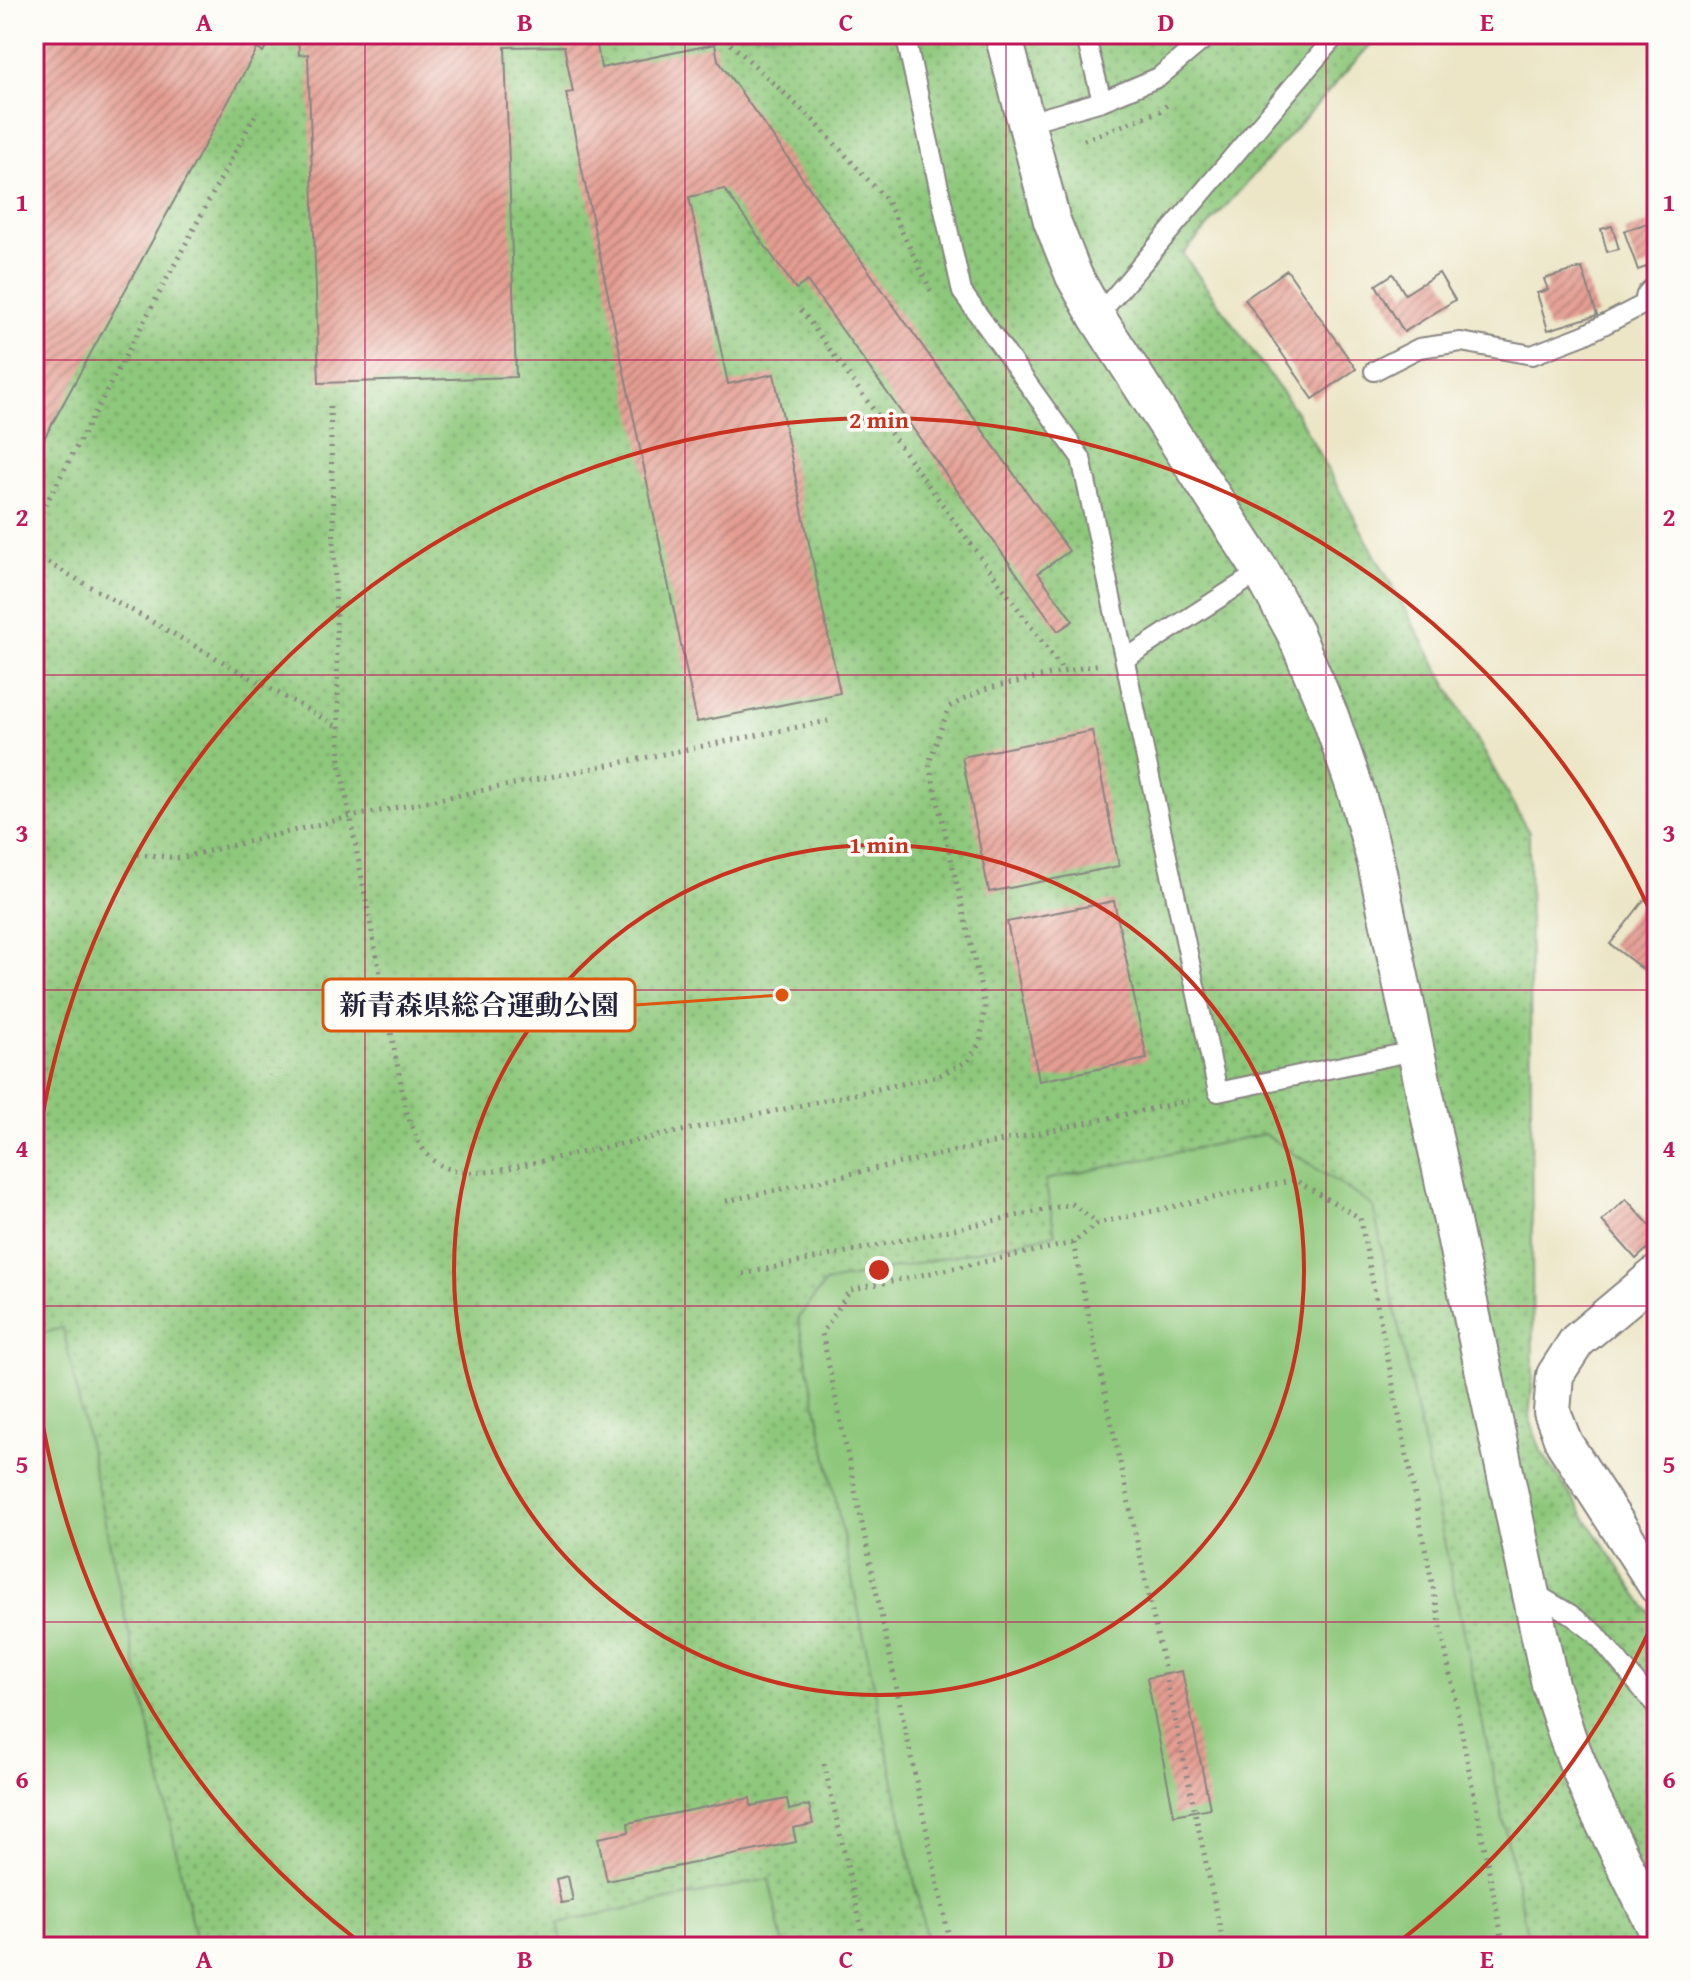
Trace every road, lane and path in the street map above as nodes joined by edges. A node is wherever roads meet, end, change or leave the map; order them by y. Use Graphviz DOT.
graph roads {
  1 [pos="718,34"];
  2 [pos="905,34"];
  3 [pos="1003,34"];
  4 [pos="1085,34"];
  5 [pos="1210,34"];
  6 [pos="1337,34"];
  7 [pos="1102,101"];
  8 [pos="255,115"];
  9 [pos="1025,123"];
  10 [pos="1655,298"];
  11 [pos="939,308"];
  12 [pos="801,310"];
  13 [pos="1097,317"];
  14 [pos="1374,371"];
  15 [pos="330,406"];
  16 [pos="34,526"];
  17 [pos="34,555"];
  18 [pos="1261,571"];
  19 [pos="1125,659"];
  20 [pos="1105,663"];
  21 [pos="1064,672"];
  22 [pos="828,721"];
  23 [pos="339,727"];
  24 [pos="350,817"];
  25 [pos="137,854"];
  26 [pos="1414,1051"];
  27 [pos="1197,1099"];
  28 [pos="726,1201"];
  29 [pos="1098,1223"];
  30 [pos="1073,1243"];
  31 [pos="743,1274"];
  32 [pos="1657,1274"];
  33 [pos="1657,1586"];
  34 [pos="1530,1591"];
  35 [pos="1657,1707"];
  36 [pos="824,1764"];
  37 [pos="1657,1930"];
  38 [pos="866,1947"];
  39 [pos="951,1947"];
  40 [pos="1224,1947"];
  41 [pos="1504,1947"];
  1 -- 11 [label="path"];
  2 -- 19 [label="lane"];
  3 -- 9 [label="street"];
  4 -- 7 [label="lane"];
  5 -- 7 [label="lane"];
  6 -- 13 [label="lane"];
  7 -- 9 [label="lane"];
  8 -- 16 [label="path"];
  9 -- 13 [label="street"];
  10 -- 14 [label="lane"];
  12 -- 21 [label="path"];
  13 -- 18 [label="street"];
  15 -- 23 [label="path"];
  17 -- 23 [label="path"];
  18 -- 19 [label="lane"];
  18 -- 26 [label="street"];
  19 -- 26 [label="lane"];
  20 -- 21 [label="path"];
  21 -- 24 [label="path"];
  22 -- 24 [label="path"];
  23 -- 24 [label="path"];
  24 -- 25 [label="path"];
  26 -- 34 [label="street"];
  27 -- 28 [label="path"];
  29 -- 30 [label="path"];
  29 -- 31 [label="path"];
  29 -- 41 [label="path"];
  30 -- 39 [label="path"];
  30 -- 40 [label="path"];
  32 -- 33 [label="street"];
  34 -- 35 [label="lane"];
  34 -- 37 [label="street"];
  36 -- 38 [label="path"];
}
